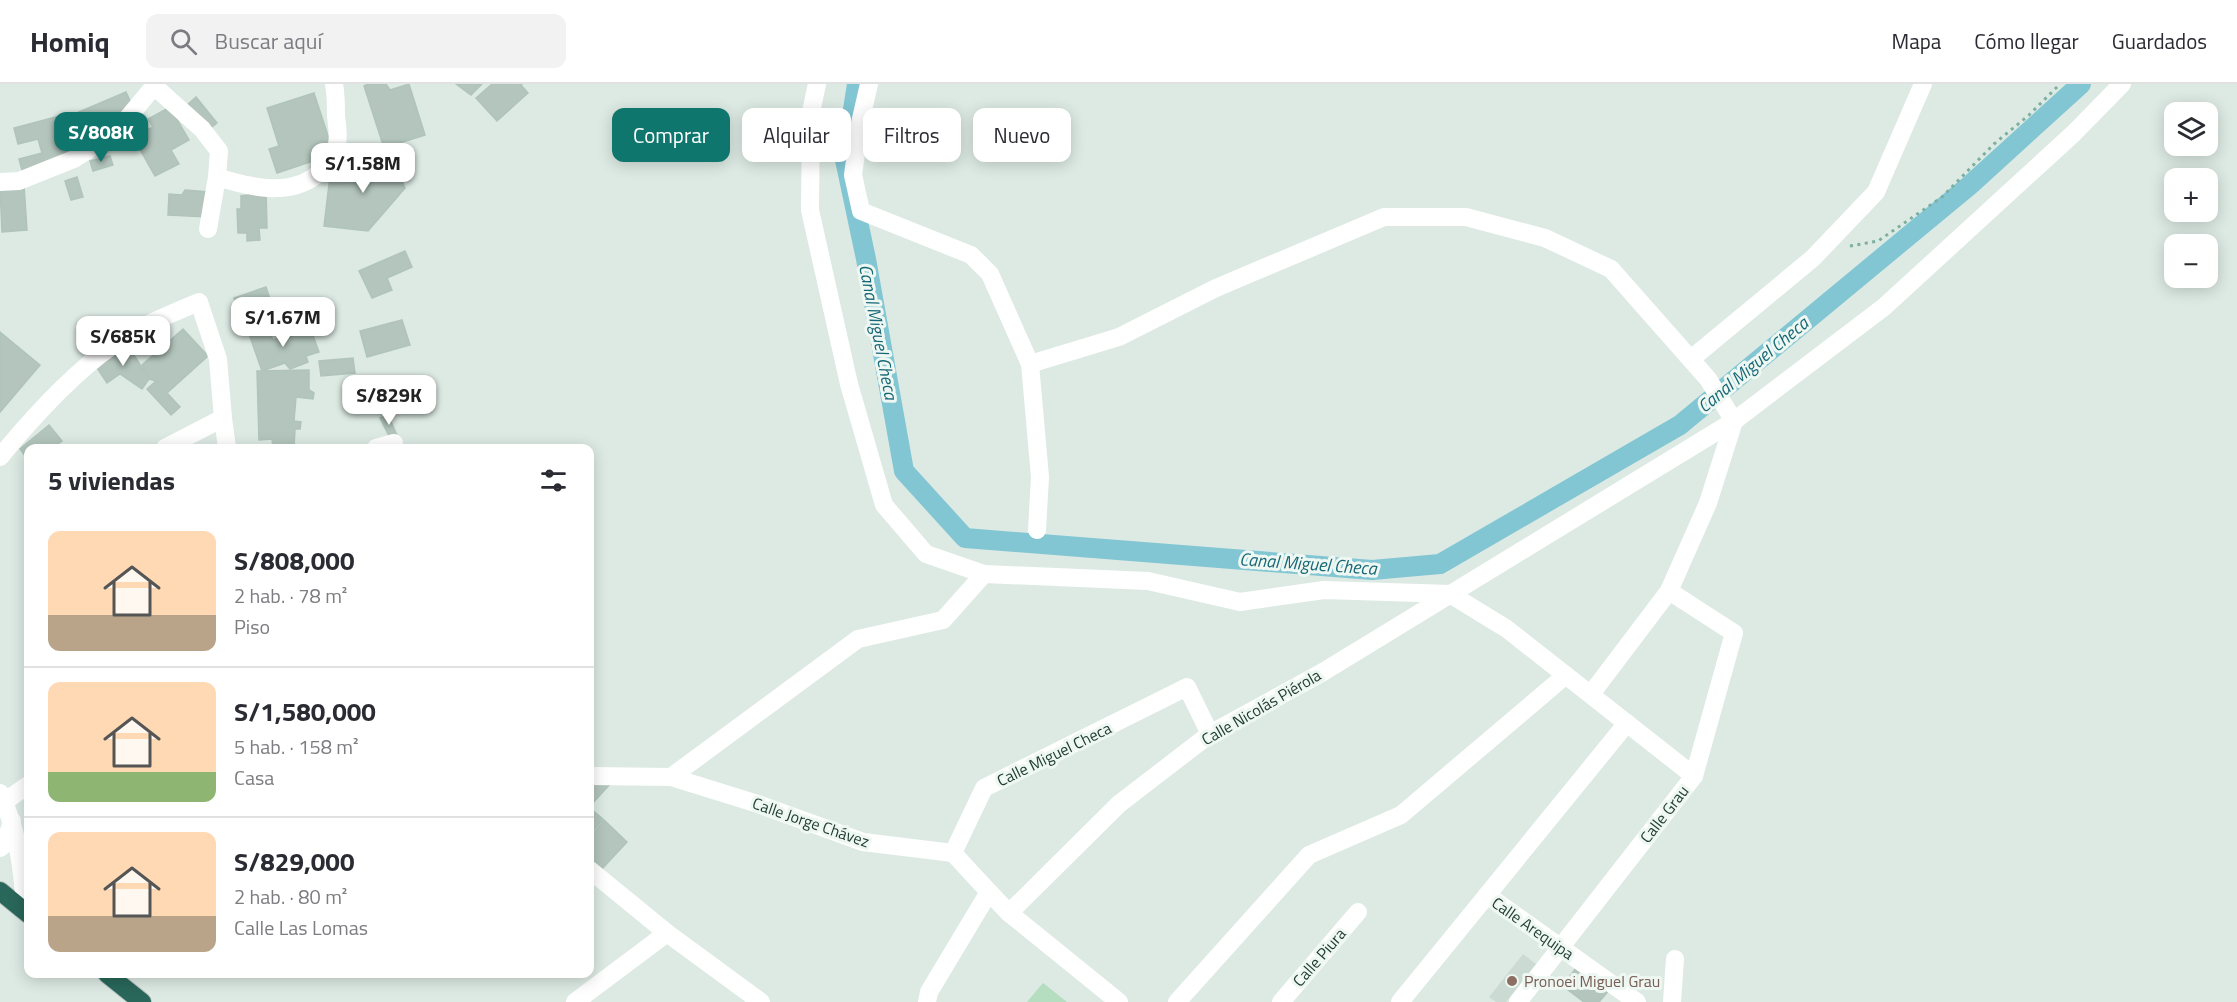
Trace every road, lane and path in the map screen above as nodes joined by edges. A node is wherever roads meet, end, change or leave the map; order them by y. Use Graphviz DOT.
graph roads {
  1 [pos="334,84"];
  2 [pos="816,84"];
  3 [pos="869,84"];
  4 [pos="1923,84"];
  5 [pos="2060,84"];
  6 [pos="2122,84"];
  7 [pos="155,85"];
  8 [pos="217,177"];
  9 [pos="0,182"];
  10 [pos="208,229"];
  11 [pos="1821,250"];
  12 [pos="1691,359"];
  13 [pos="1030,364"];
  14 [pos="223,418"];
  15 [pos="1734,421"];
  16 [pos="394,443"];
  17 [pos="173,444"];
  18 [pos="226,444"];
  19 [pos="390,444"];
  20 [pos="0,457"];
  21 [pos="1037,530"];
  22 [pos="984,574"];
  23 [pos="1669,591"];
  24 [pos="1450,594"];
  25 [pos="1566,675"];
  26 [pos="1591,694"];
  27 [pos="1627,723"];
  28 [pos="1210,734"];
  29 [pos="594,776"];
  30 [pos="1694,776"];
  31 [pos="671,777"];
  32 [pos="24,787"];
  33 [pos="2,797"];
  34 [pos="12,821"];
  35 [pos="0,848"];
  36 [pos="953,853"];
  37 [pos="594,873"];
  38 [pos="24,889"];
  39 [pos="0,891"];
  40 [pos="989,892"];
  41 [pos="1487,896"];
  42 [pos="24,911"];
  43 [pos="1358,912"];
  44 [pos="1009,913"];
  45 [pos="667,933"];
  46 [pos="1561,948"];
  47 [pos="1675,959"];
  48 [pos="112,978"];
  49 [pos="142,1002"];
  50 [pos="574,1002"];
  51 [pos="761,1002"];
  52 [pos="927,1002"];
  53 [pos="1119,1002"];
  54 [pos="1177,1002"];
  55 [pos="1281,1002"];
  56 [pos="1400,1002"];
  57 [pos="1518,1002"];
  58 [pos="1637,1002"];
  59 [pos="1672,1002"];
  1 -- 8 [label="street"];
  2 -- 22 [label="street"];
  3 -- 13 [label="street"];
  4 -- 11 [label="street"];
  5 -- 11 [label="path"];
  6 -- 15 [label="street, Calle Nicolás Piérola"];
  7 -- 8 [label="street"];
  7 -- 9 [label="street"];
  8 -- 10 [label="street"];
  11 -- 12 [label="street"];
  12 -- 13 [label="street"];
  12 -- 15 [label="street"];
  13 -- 21 [label="street"];
  14 -- 17 [label="street"];
  14 -- 18 [label="street"];
  14 -- 20 [label="street"];
  15 -- 23 [label="street"];
  15 -- 24 [label="street, Calle Nicolás Piérola"];
  16 -- 19 [label="street"];
  22 -- 24 [label="street"];
  22 -- 31 [label="street"];
  23 -- 26 [label="street"];
  23 -- 30 [label="street, Calle Grau"];
  24 -- 25 [label="street"];
  24 -- 28 [label="street, Calle Nicolás Piérola"];
  25 -- 26 [label="street"];
  25 -- 54 [label="street"];
  26 -- 27 [label="street"];
  27 -- 30 [label="street"];
  27 -- 41 [label="street"];
  28 -- 36 [label="street, Calle Miguel Checa"];
  28 -- 44 [label="street, Calle Nicolás Piérola"];
  29 -- 31 [label="street, Calle Jorge Chávez"];
  30 -- 46 [label="street, Calle Grau"];
  31 -- 36 [label="street, Calle Jorge Chávez"];
  32 -- 33 [label="street"];
  33 -- 34 [label="street"];
  34 -- 35 [label="street"];
  34 -- 38 [label="street"];
  36 -- 40 [label="street"];
  37 -- 45 [label="street"];
  39 -- 42 [label="highway"];
  40 -- 44 [label="street"];
  40 -- 52 [label="street"];
  41 -- 46 [label="street, Calle Arequipa"];
  41 -- 56 [label="street"];
  43 -- 55 [label="street, Calle Piura"];
  44 -- 53 [label="street"];
  45 -- 50 [label="street"];
  45 -- 51 [label="street"];
  46 -- 57 [label="street, Calle Grau"];
  46 -- 58 [label="street, Calle Arequipa"];
  47 -- 59 [label="street"];
  48 -- 49 [label="highway"];
}
